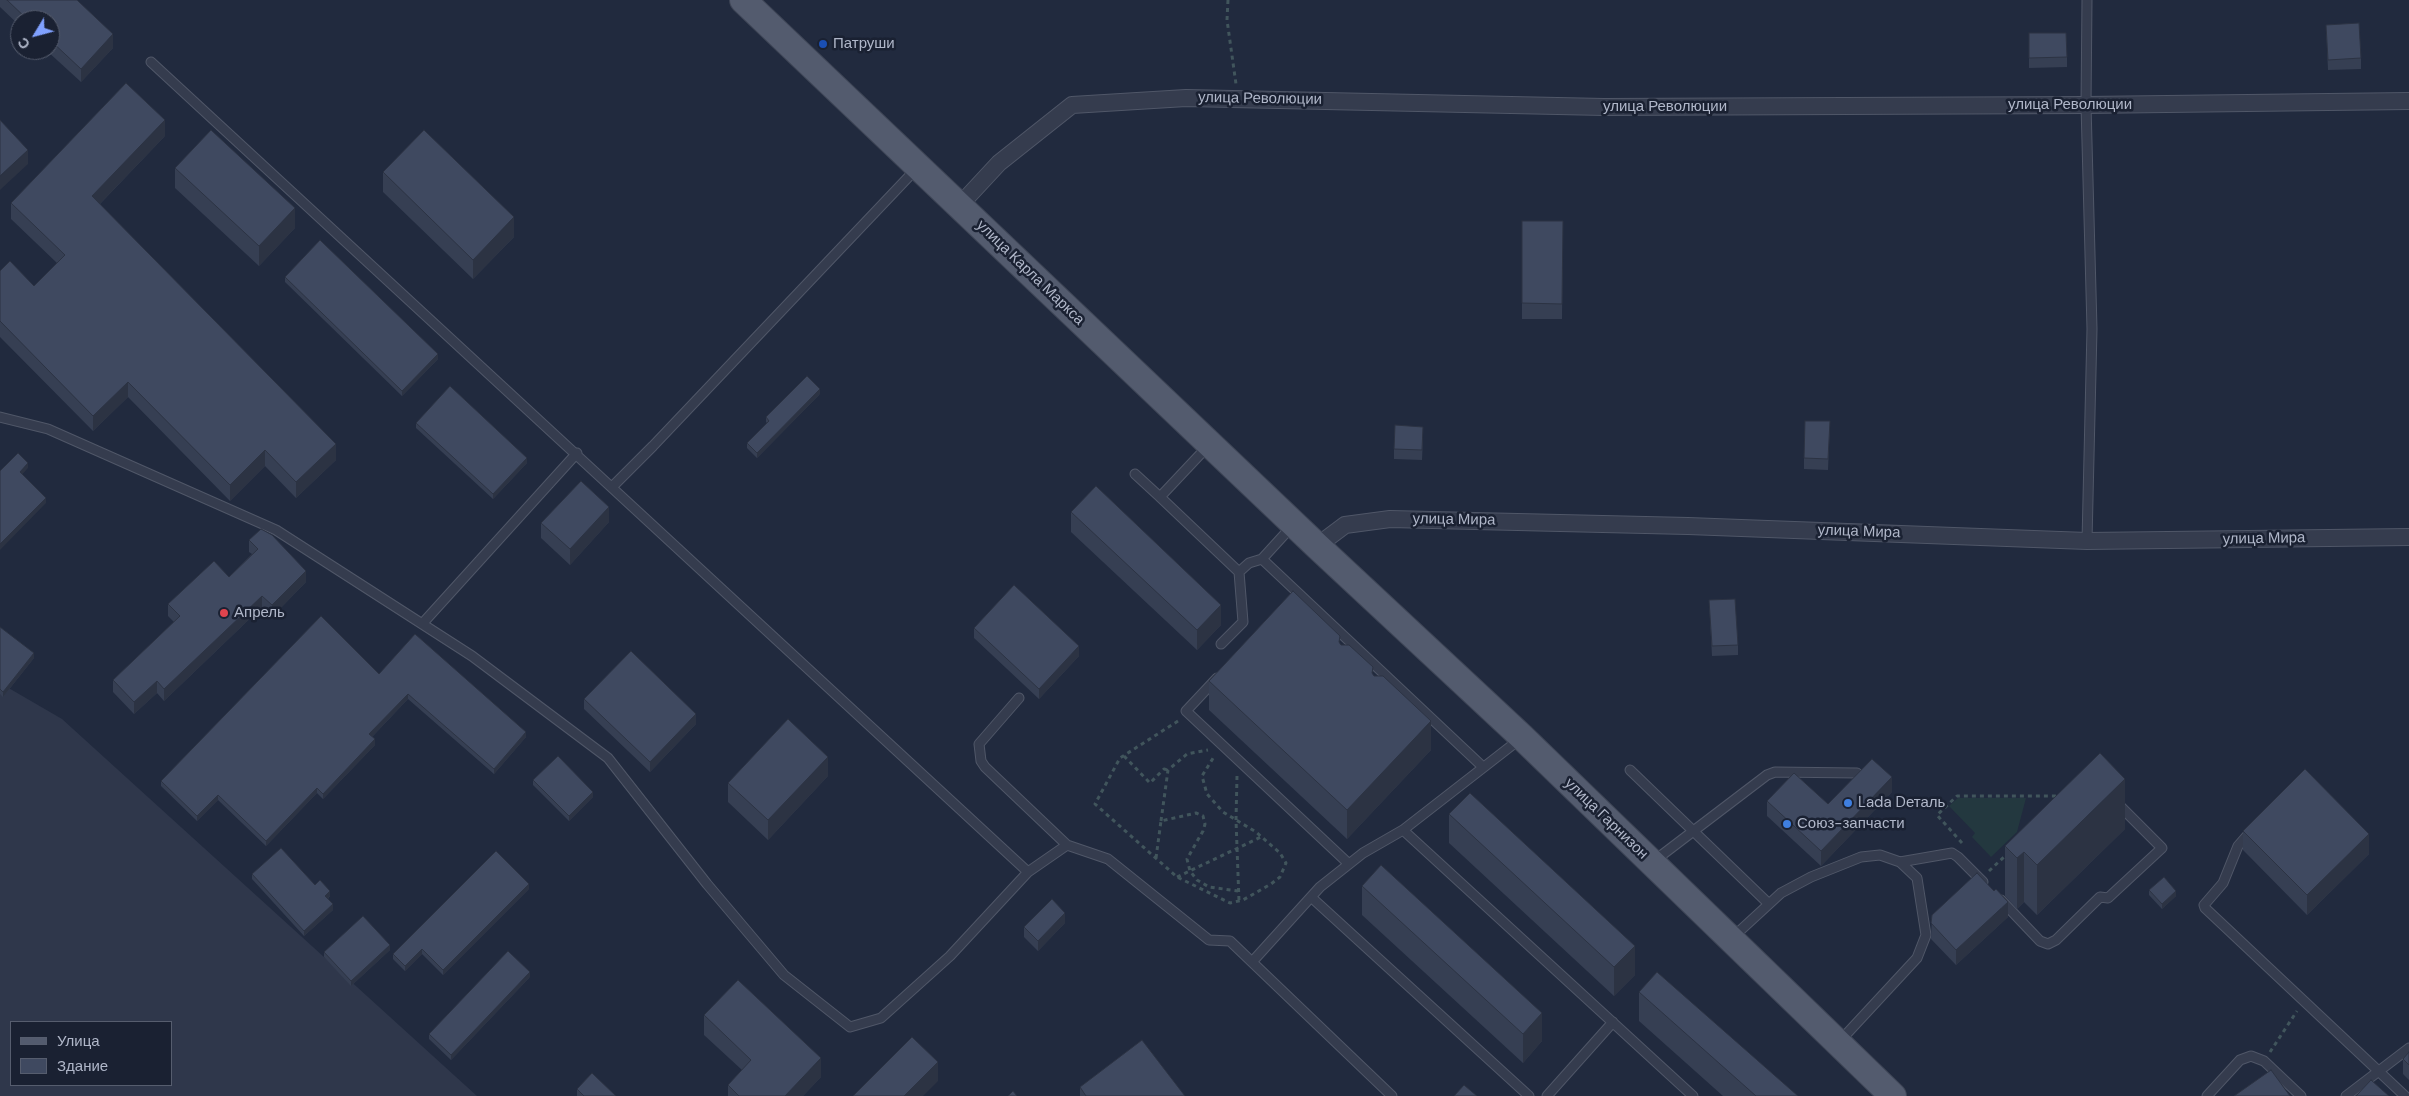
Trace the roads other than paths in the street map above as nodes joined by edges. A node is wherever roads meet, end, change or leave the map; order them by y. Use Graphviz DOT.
graph roads {
  1 [pos="743,0"];
  2 [pos="2087,0"];
  3 [pos="151,62"];
  4 [pos="2409,101"];
  5 [pos="2086,105"];
  6 [pos="919,166"];
  7 [pos="960,205"];
  8 [pos="0,417"];
  9 [pos="1210,444"];
  10 [pos="577,453"];
  11 [pos="1135,474"];
  12 [pos="613,486"];
  13 [pos="1160,497"];
  14 [pos="1294,524"];
  15 [pos="2409,537"];
  16 [pos="2087,541"];
  17 [pos="1317,546"];
  18 [pos="1262,559"];
  19 [pos="1239,572"];
  20 [pos="422,624"];
  21 [pos="1221,644"];
  22 [pos="1225,669"];
  23 [pos="1019,698"];
  24 [pos="1522,737"];
  25 [pos="1483,767"];
  26 [pos="1630,770"];
  27 [pos="1856,773"];
  28 [pos="2114,799"];
  29 [pos="2261,820"];
  30 [pos="1402,830"];
  31 [pos="1694,830"];
  32 [pos="1067,845"];
  33 [pos="1900,862"];
  34 [pos="1651,863"];
  35 [pos="1349,864"];
  36 [pos="1028,872"];
  37 [pos="1311,897"];
  38 [pos="1769,904"];
  39 [pos="1730,939"];
  40 [pos="1252,962"];
  41 [pos="1613,1022"];
  42 [pos="1838,1043"];
  43 [pos="2409,1048"];
  44 [pos="2379,1072"];
  45 [pos="1392,1096"];
  46 [pos="1529,1096"];
  47 [pos="1547,1096"];
  48 [pos="1693,1096"];
  49 [pos="1893,1096"];
  50 [pos="2208,1096"];
  51 [pos="2301,1096"];
  52 [pos="2346,1096"];
  53 [pos="2405,1096"];
  1 -- 6 [label="main road, улица Карла Маркса"];
  2 -- 5 [label="lane"];
  3 -- 10 [label="lane"];
  4 -- 5 [label="street, улица Революции"];
  5 -- 7 [label="street, улица Революции"];
  5 -- 16 [label="lane"];
  6 -- 7 [label="main road, улица Карла Маркса"];
  6 -- 12 [label="lane"];
  7 -- 9 [label="main road, улица Карла Маркса"];
  8 -- 20 [label="lane"];
  9 -- 13 [label="lane"];
  9 -- 14 [label="main road, улица Карла Маркса"];
  10 -- 12 [label="lane"];
  10 -- 20 [label="lane"];
  11 -- 13 [label="lane"];
  12 -- 36 [label="lane"];
  13 -- 19 [label="lane"];
  14 -- 17 [label="main road, улица Карла Маркса"];
  14 -- 18 [label="lane"];
  15 -- 16 [label="street, улица Мира"];
  16 -- 17 [label="street, улица Мира"];
  17 -- 24 [label="main road, улица Гарнизон"];
  18 -- 19 [label="lane"];
  18 -- 25 [label="lane"];
  19 -- 21 [label="lane"];
  20 -- 36 [label="lane"];
  22 -- 35 [label="lane"];
  23 -- 32 [label="lane"];
  24 -- 25 [label="lane"];
  24 -- 34 [label="main road, улица Гарнизон"];
  25 -- 30 [label="lane"];
  26 -- 31 [label="lane"];
  27 -- 31 [label="lane"];
  28 -- 33 [label="lane"];
  29 -- 44 [label="lane"];
  30 -- 35 [label="lane"];
  30 -- 41 [label="lane"];
  31 -- 34 [label="lane"];
  31 -- 38 [label="lane"];
  32 -- 36 [label="lane"];
  32 -- 40 [label="lane"];
  33 -- 38 [label="lane"];
  33 -- 42 [label="lane"];
  34 -- 39 [label="main road, улица Гарнизон"];
  35 -- 37 [label="lane"];
  37 -- 40 [label="lane"];
  37 -- 46 [label="lane"];
  38 -- 39 [label="lane"];
  39 -- 42 [label="main road, улица Гарнизон"];
  40 -- 45 [label="lane"];
  41 -- 47 [label="lane"];
  41 -- 48 [label="lane"];
  42 -- 49 [label="main road, улица Гарнизон"];
  43 -- 44 [label="lane"];
  44 -- 52 [label="lane"];
  44 -- 53 [label="lane"];
  50 -- 51 [label="lane"];
}
